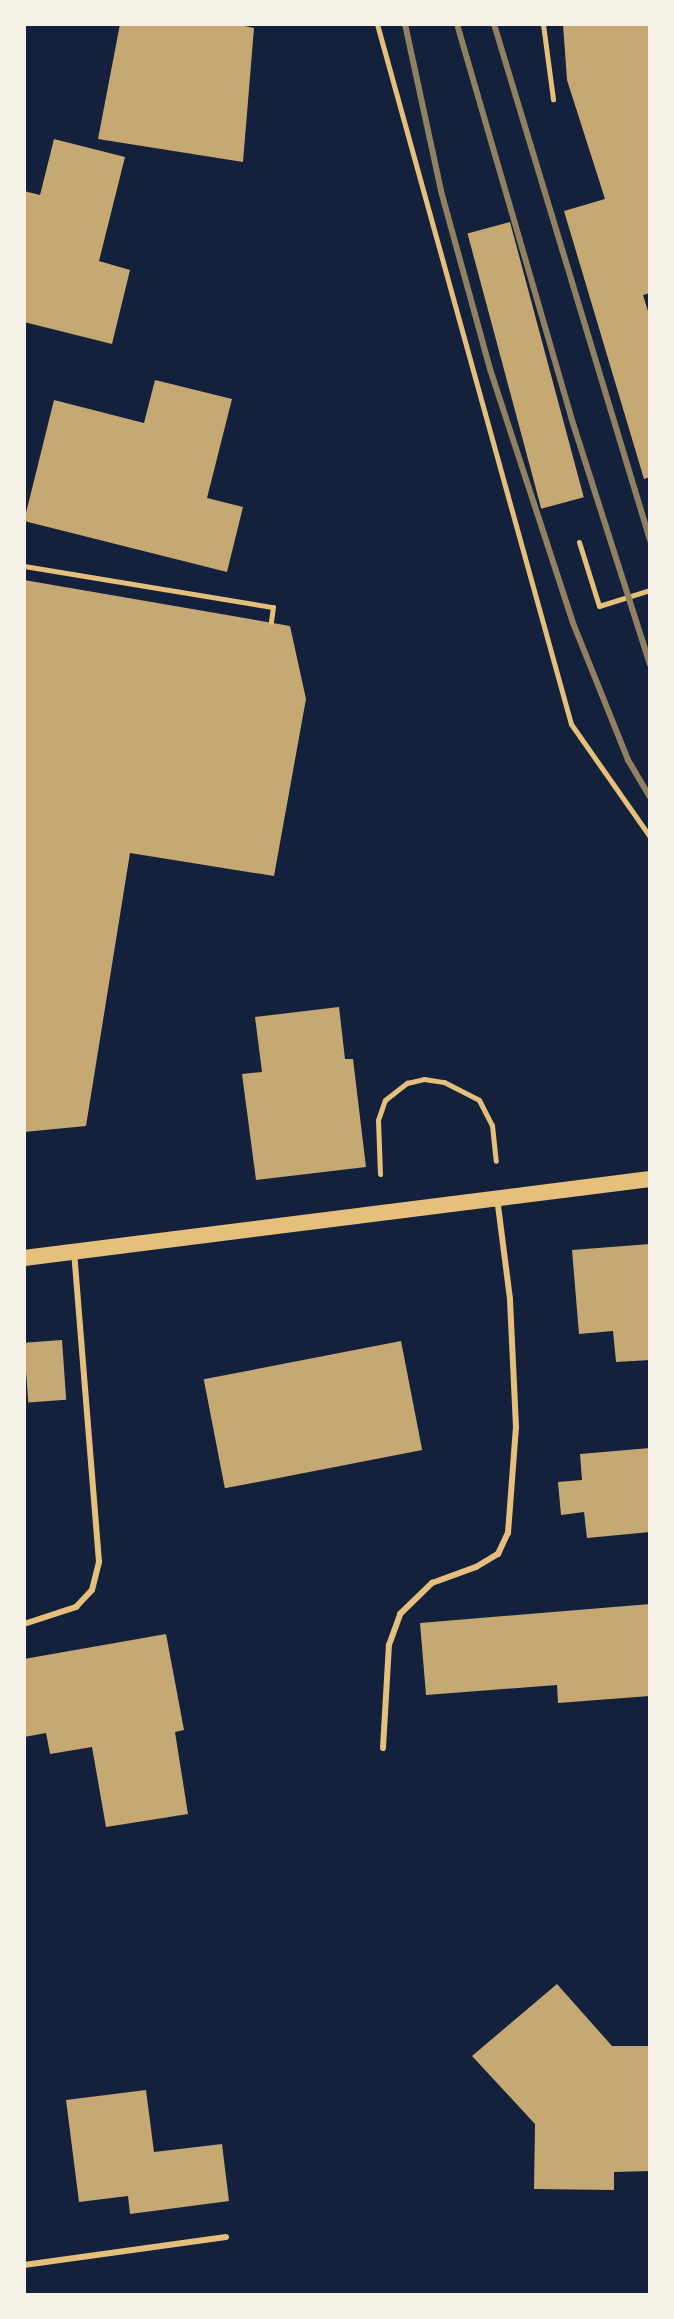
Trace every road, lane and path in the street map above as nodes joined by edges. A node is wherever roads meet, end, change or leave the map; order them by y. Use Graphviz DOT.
graph roads {
  1 [pos="377,24"];
  2 [pos="543,24"];
  3 [pos="553,99"];
  4 [pos="579,542"];
  5 [pos="24,566"];
  6 [pos="650,590"];
  7 [pos="271,622"];
  8 [pos="650,837"];
  9 [pos="496,1162"];
  10 [pos="380,1176"];
  11 [pos="650,1179"];
  12 [pos="497,1197"];
  13 [pos="74,1253"];
  14 [pos="24,1258"];
  15 [pos="24,1624"];
  16 [pos="383,1748"];
  17 [pos="226,2237"];
  18 [pos="24,2265"];
  1 -- 8 [label="path"];
  2 -- 3 [label="path"];
  4 -- 6 [label="path"];
  5 -- 7 [label="path"];
  9 -- 10 [label="path"];
  11 -- 12 [label="main road"];
  12 -- 13 [label="main road"];
  12 -- 16 [label="lane"];
  13 -- 14 [label="main road"];
  13 -- 15 [label="lane"];
  17 -- 18 [label="lane"];
}
